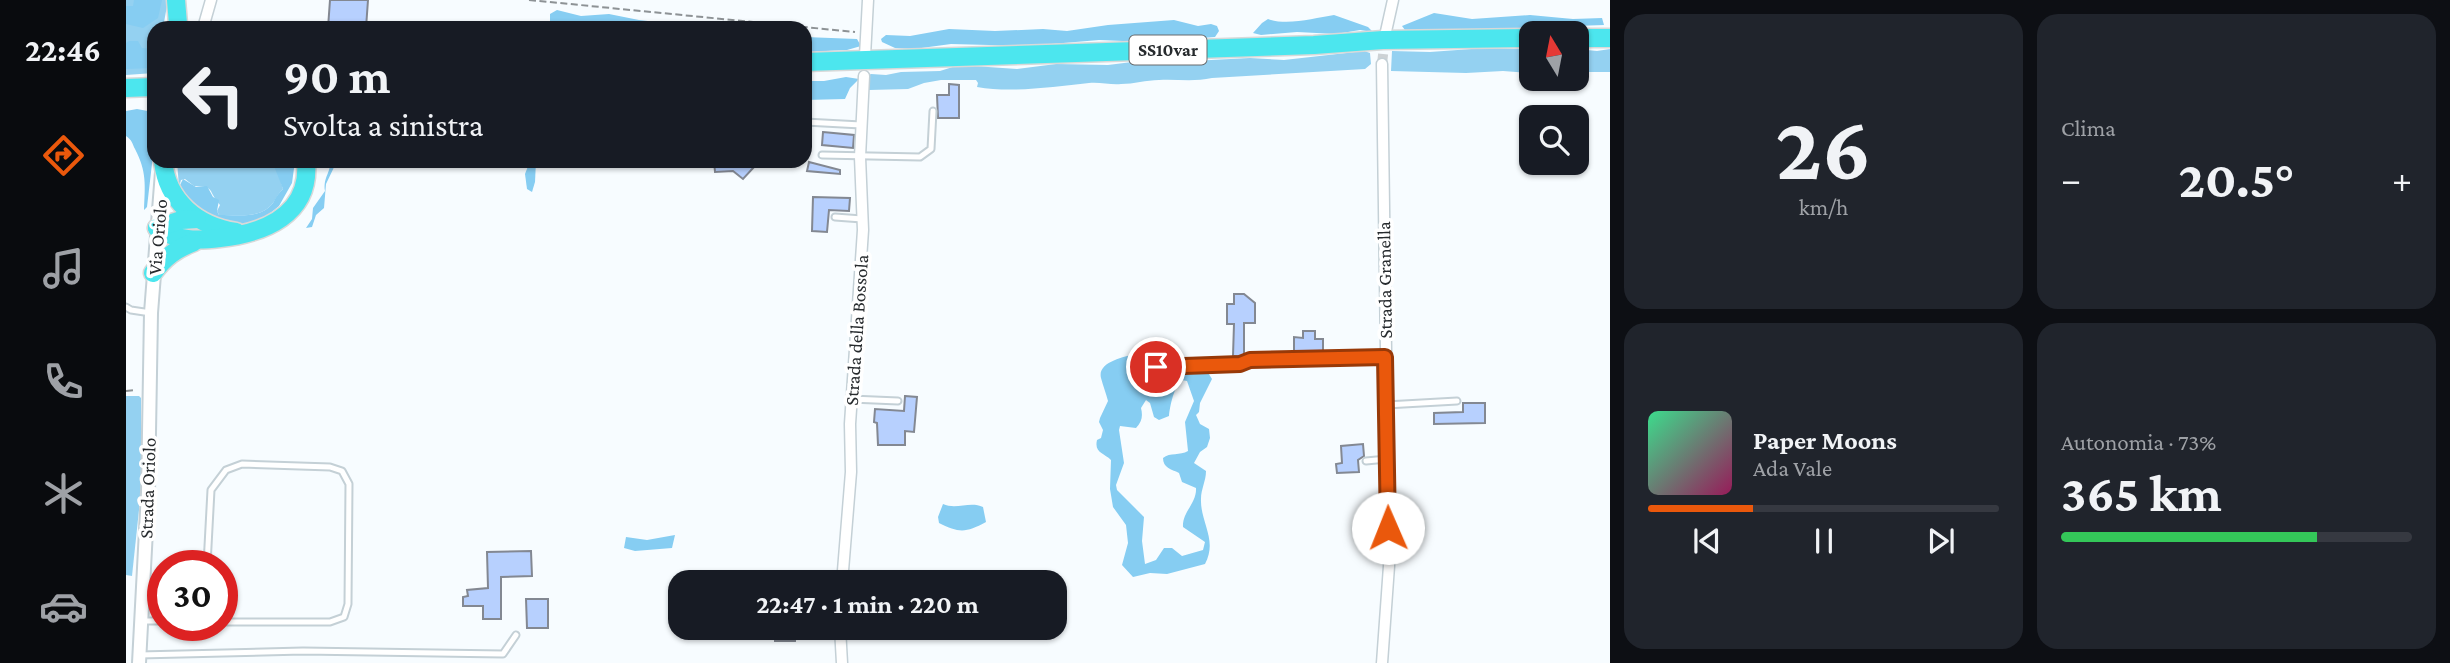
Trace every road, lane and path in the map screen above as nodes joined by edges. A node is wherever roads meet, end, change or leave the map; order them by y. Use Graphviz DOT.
graph roads {
  1 [pos="176,0"];
  2 [pos="187,0"];
  3 [pos="211,0"];
  4 [pos="529,0"];
  5 [pos="869,0"];
  6 [pos="1393,0"];
  7 [pos="178,21"];
  8 [pos="180,21"];
  9 [pos="205,21"];
  10 [pos="744,21"];
  11 [pos="812,28"];
  12 [pos="867,33"];
  13 [pos="1385,36"];
  14 [pos="1519,38"];
  15 [pos="1589,38"];
  16 [pos="1610,38"];
  17 [pos="865,56"];
  18 [pos="812,62"];
  19 [pos="1382,64"];
  20 [pos="864,76"];
  21 [pos="147,87"];
  22 [pos="126,88"];
  23 [pos="933,110"];
  24 [pos="812,122"];
  25 [pos="861,125"];
  26 [pos="822,155"];
  27 [pos="860,156"];
  28 [pos="162,168"];
  29 [pos="163,168"];
  30 [pos="306,168"];
  31 [pos="835,217"];
  32 [pos="197,219"];
  33 [pos="862,219"];
  34 [pos="157,228"];
  35 [pos="247,233"];
  36 [pos="201,240"];
  37 [pos="153,273"];
  38 [pos="126,307"];
  39 [pos="151,313"];
  40 [pos="1385,357"];
  41 [pos="1156,367"];
  42 [pos="851,399"];
  43 [pos="898,401"];
  44 [pos="1457,401"];
  45 [pos="1386,405"];
  46 [pos="1387,459"];
  47 [pos="1366,461"];
  48 [pos="208,550"];
  49 [pos="843,570"];
  50 [pos="141,621"];
  51 [pos="147,621"];
  52 [pos="238,622"];
  53 [pos="516,635"];
  54 [pos="841,640"];
  55 [pos="139,659"];
  56 [pos="842,663"];
  57 [pos="1382,663"];
  1 -- 7 [label="highway"];
  2 -- 8 [label="street"];
  3 -- 9 [label="street"];
  4 -- 10 [label="path"];
  5 -- 12 [label="street"];
  6 -- 13 [label="street"];
  11 -- 12 [label="path"];
  12 -- 17 [label="street"];
  14 -- 18 [label="highway, SS10var"];
  15 -- 16 [label="highway"];
  19 -- 40 [label="street, Strada Granella"];
  20 -- 25 [label="street, Strada della Bossola"];
  21 -- 22 [label="highway"];
  23 -- 27 [label="lane"];
  24 -- 25 [label="lane"];
  25 -- 27 [label="street, Strada della Bossola"];
  26 -- 27 [label="lane"];
  27 -- 33 [label="street, Strada della Bossola"];
  28 -- 34 [label="street, Via Oriolo"];
  29 -- 32 [label="highway"];
  30 -- 35 [label="highway"];
  31 -- 33 [label="lane"];
  32 -- 34 [label="highway"];
  32 -- 35 [label="highway"];
  33 -- 42 [label="street, Strada della Bossola"];
  34 -- 36 [label="highway"];
  34 -- 37 [label="street, Via Oriolo"];
  35 -- 36 [label="highway"];
  36 -- 37 [label="highway"];
  37 -- 39 [label="street, Via Oriolo"];
  38 -- 39 [label="lane"];
  39 -- 50 [label="street, Strada Oriolo"];
  40 -- 41 [label="lane"];
  40 -- 45 [label="street, Strada Granella"];
  42 -- 43 [label="lane"];
  42 -- 49 [label="street, Strada della Bossola"];
  44 -- 45 [label="lane"];
  45 -- 46 [label="street, Strada Granella"];
  46 -- 47 [label="lane"];
  46 -- 57 [label="street, Strada Granella"];
  48 -- 52 [label="lane"];
  50 -- 51 [label="lane"];
  50 -- 55 [label="street, Strada Oriolo"];
  53 -- 55 [label="lane"];
  54 -- 56 [label="street"];
}
